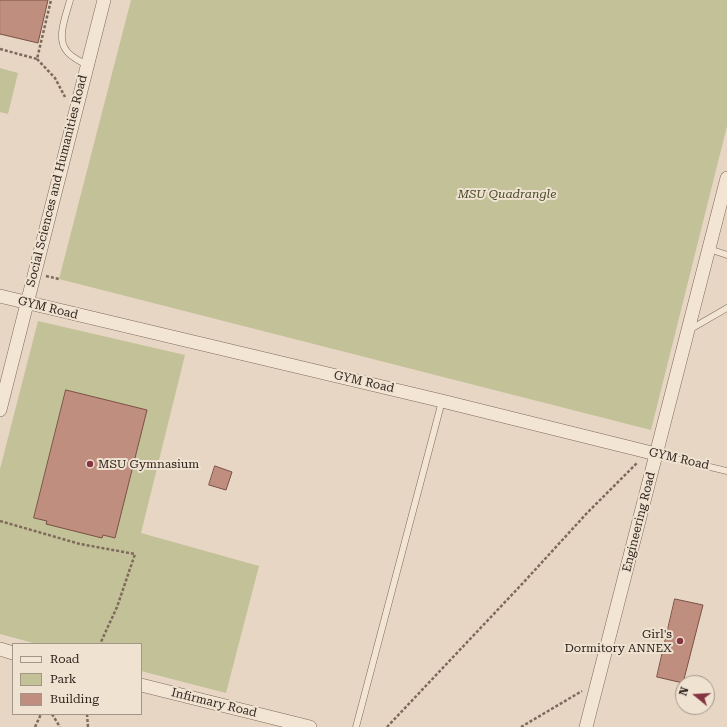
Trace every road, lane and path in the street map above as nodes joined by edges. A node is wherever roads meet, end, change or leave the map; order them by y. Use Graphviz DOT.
graph roads {
  1 [pos="51,0"];
  2 [pos="70,0"];
  3 [pos="104,0"];
  4 [pos="0,49"];
  5 [pos="37,59"];
  6 [pos="87,65"];
  7 [pos="63,105"];
  8 [pos="727,178"];
  9 [pos="709,249"];
  10 [pos="727,255"];
  11 [pos="0,296"];
  12 [pos="27,303"];
  13 [pos="727,308"];
  14 [pos="688,331"];
  15 [pos="442,401"];
  16 [pos="0,410"];
  17 [pos="652,453"];
  18 [pos="727,471"];
  19 [pos="0,521"];
  20 [pos="100,643"];
  21 [pos="0,649"];
  22 [pos="12,653"];
  23 [pos="598,681"];
  24 [pos="142,685"];
  25 [pos="41,715"];
  26 [pos="53,715"];
  27 [pos="87,715"];
  28 [pos="35,727"];
  29 [pos="60,727"];
  30 [pos="88,727"];
  31 [pos="310,727"];
  32 [pos="356,727"];
  33 [pos="387,727"];
  34 [pos="521,727"];
  35 [pos="586,727"];
  1 -- 5 [label="path"];
  2 -- 6 [label="lane"];
  3 -- 6 [label="street, Social Sciences and Humanities Road"];
  4 -- 5 [label="path"];
  5 -- 7 [label="path"];
  6 -- 12 [label="street, Social Sciences and Humanities Road"];
  8 -- 9 [label="street, Engineering Road"];
  9 -- 10 [label="lane"];
  9 -- 14 [label="street, Engineering Road"];
  11 -- 12 [label="street, GYM Road"];
  12 -- 15 [label="street, GYM Road"];
  12 -- 16 [label="street, Social Sciences and Humanities Road"];
  13 -- 14 [label="lane"];
  14 -- 17 [label="street, Engineering Road"];
  15 -- 17 [label="street, GYM Road"];
  15 -- 32 [label="lane"];
  17 -- 18 [label="lane, GYM Road"];
  17 -- 23 [label="street, Engineering Road"];
  17 -- 33 [label="path"];
  19 -- 20 [label="path"];
  21 -- 22 [label="street"];
  23 -- 34 [label="path"];
  23 -- 35 [label="street, Engineering Road"];
  24 -- 31 [label="street, Infirmary Road"];
  25 -- 28 [label="path"];
  26 -- 29 [label="path"];
  27 -- 30 [label="path"];
}
